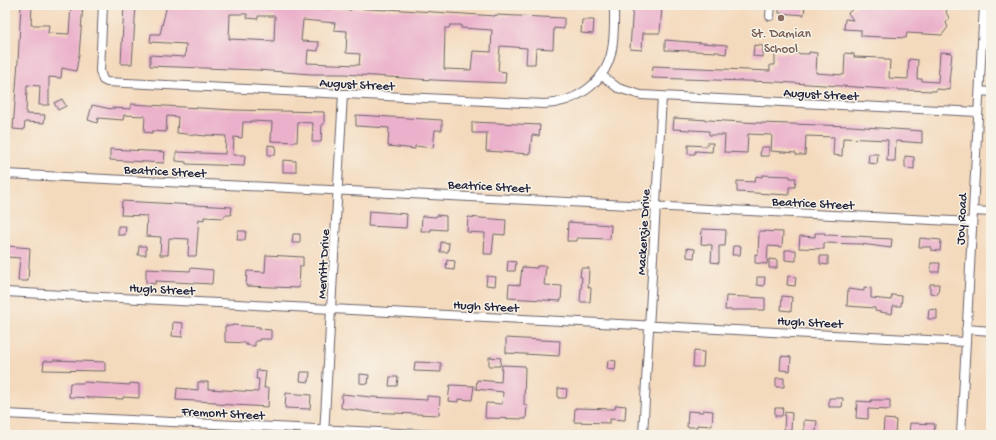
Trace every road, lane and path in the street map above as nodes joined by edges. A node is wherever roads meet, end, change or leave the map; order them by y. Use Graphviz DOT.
graph roads {
  1 [pos="103,5"];
  2 [pos="614,5"];
  3 [pos="771,5"];
  4 [pos="984,5"];
  5 [pos="770,16"];
  6 [pos="601,75"];
  7 [pos="980,91"];
  8 [pos="991,92"];
  9 [pos="343,94"];
  10 [pos="662,96"];
  11 [pos="978,112"];
  12 [pos="5,174"];
  13 [pos="338,191"];
  14 [pos="656,206"];
  15 [pos="972,211"];
  16 [pos="991,212"];
  17 [pos="972,222"];
  18 [pos="5,292"];
  19 [pos="331,309"];
  20 [pos="649,325"];
  21 [pos="966,330"];
  22 [pos="991,331"];
  23 [pos="966,342"];
  24 [pos="5,414"];
  25 [pos="324,432"];
  26 [pos="440,435"];
  27 [pos="643,435"];
  28 [pos="961,435"];
  1 -- 9 [label="street, August Street"];
  2 -- 6 [label="street, August Street"];
  3 -- 5 [label="street"];
  4 -- 7 [label="street, Joy Road"];
  6 -- 9 [label="street, August Street"];
  6 -- 10 [label="street"];
  7 -- 8 [label="street"];
  7 -- 11 [label="street, Joy Road"];
  9 -- 13 [label="street, Merritt Drive"];
  10 -- 11 [label="street, August Street"];
  10 -- 14 [label="street, Mackenzie Drive"];
  11 -- 15 [label="street, Joy Road"];
  12 -- 13 [label="street, Beatrice Street"];
  13 -- 14 [label="street, Beatrice Street"];
  13 -- 19 [label="street, Merritt Drive"];
  14 -- 17 [label="street, Beatrice Street"];
  14 -- 20 [label="street, Mackenzie Drive"];
  15 -- 16 [label="street"];
  15 -- 17 [label="street, Joy Road"];
  17 -- 21 [label="street, Joy Road"];
  18 -- 19 [label="street, Hugh Street"];
  19 -- 20 [label="street, Hugh Street"];
  19 -- 25 [label="street, Merritt Drive"];
  20 -- 23 [label="street, Hugh Street"];
  20 -- 27 [label="street, Mackenzie Drive"];
  21 -- 22 [label="street"];
  21 -- 23 [label="street, Joy Road"];
  23 -- 28 [label="street, Joy Road"];
  24 -- 25 [label="street, Fremont Street"];
  25 -- 26 [label="street, Fremont Street"];
}
